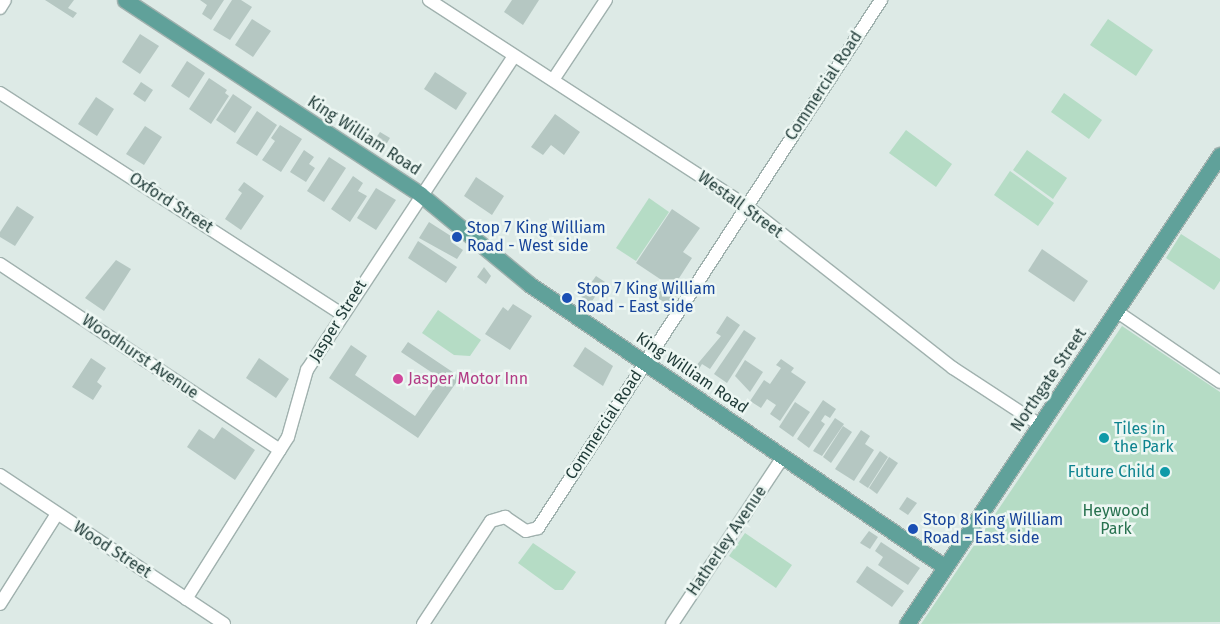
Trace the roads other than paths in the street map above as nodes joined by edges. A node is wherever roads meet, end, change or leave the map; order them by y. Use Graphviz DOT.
graph roads {
  1 [pos="5,0"];
  2 [pos="125,0"];
  3 [pos="429,0"];
  4 [pos="606,0"];
  5 [pos="881,0"];
  6 [pos="0,8"];
  7 [pos="514,56"];
  8 [pos="553,80"];
  9 [pos="0,93"];
  10 [pos="1220,155"];
  11 [pos="420,194"];
  12 [pos="745,206"];
  13 [pos="0,264"];
  14 [pos="1116,311"];
  15 [pos="341,314"];
  16 [pos="645,362"];
  17 [pos="1220,382"];
  18 [pos="1040,425"];
  19 [pos="280,450"];
  20 [pos="783,457"];
  21 [pos="0,476"];
  22 [pos="57,514"];
  23 [pos="945,567"];
  24 [pos="186,599"];
  25 [pos="0,604"];
  26 [pos="224,624"];
  27 [pos="423,624"];
  28 [pos="672,624"];
  29 [pos="907,624"];
  1 -- 6 [label="street"];
  2 -- 11 [label="main road, King William Road"];
  3 -- 7 [label="street, Westall Street"];
  4 -- 8 [label="street"];
  5 -- 12 [label="street, Commercial Road"];
  7 -- 8 [label="street, Westall Street"];
  7 -- 11 [label="street, Jasper Street"];
  8 -- 12 [label="street, Westall Street"];
  9 -- 15 [label="street, Oxford Street"];
  10 -- 14 [label="main road, Northgate Street"];
  11 -- 15 [label="street, Jasper Street"];
  11 -- 16 [label="main road, King William Road"];
  12 -- 16 [label="street, Commercial Road"];
  12 -- 18 [label="street, Westall Street"];
  13 -- 19 [label="street, Woodhurst Avenue"];
  14 -- 17 [label="street"];
  14 -- 18 [label="main road, Northgate Street"];
  15 -- 19 [label="street, Jasper Street"];
  16 -- 20 [label="main road, King William Road"];
  16 -- 27 [label="street, Commercial Road"];
  18 -- 23 [label="main road, Northgate Street"];
  19 -- 24 [label="street, Jasper Street"];
  20 -- 23 [label="main road, King William Road"];
  20 -- 28 [label="street, Hatherley Avenue"];
  21 -- 22 [label="street, Wood Street"];
  22 -- 24 [label="street, Wood Street"];
  22 -- 25 [label="street"];
  23 -- 29 [label="main road, Northgate Street"];
  24 -- 26 [label="street, Wood Street"];
}
